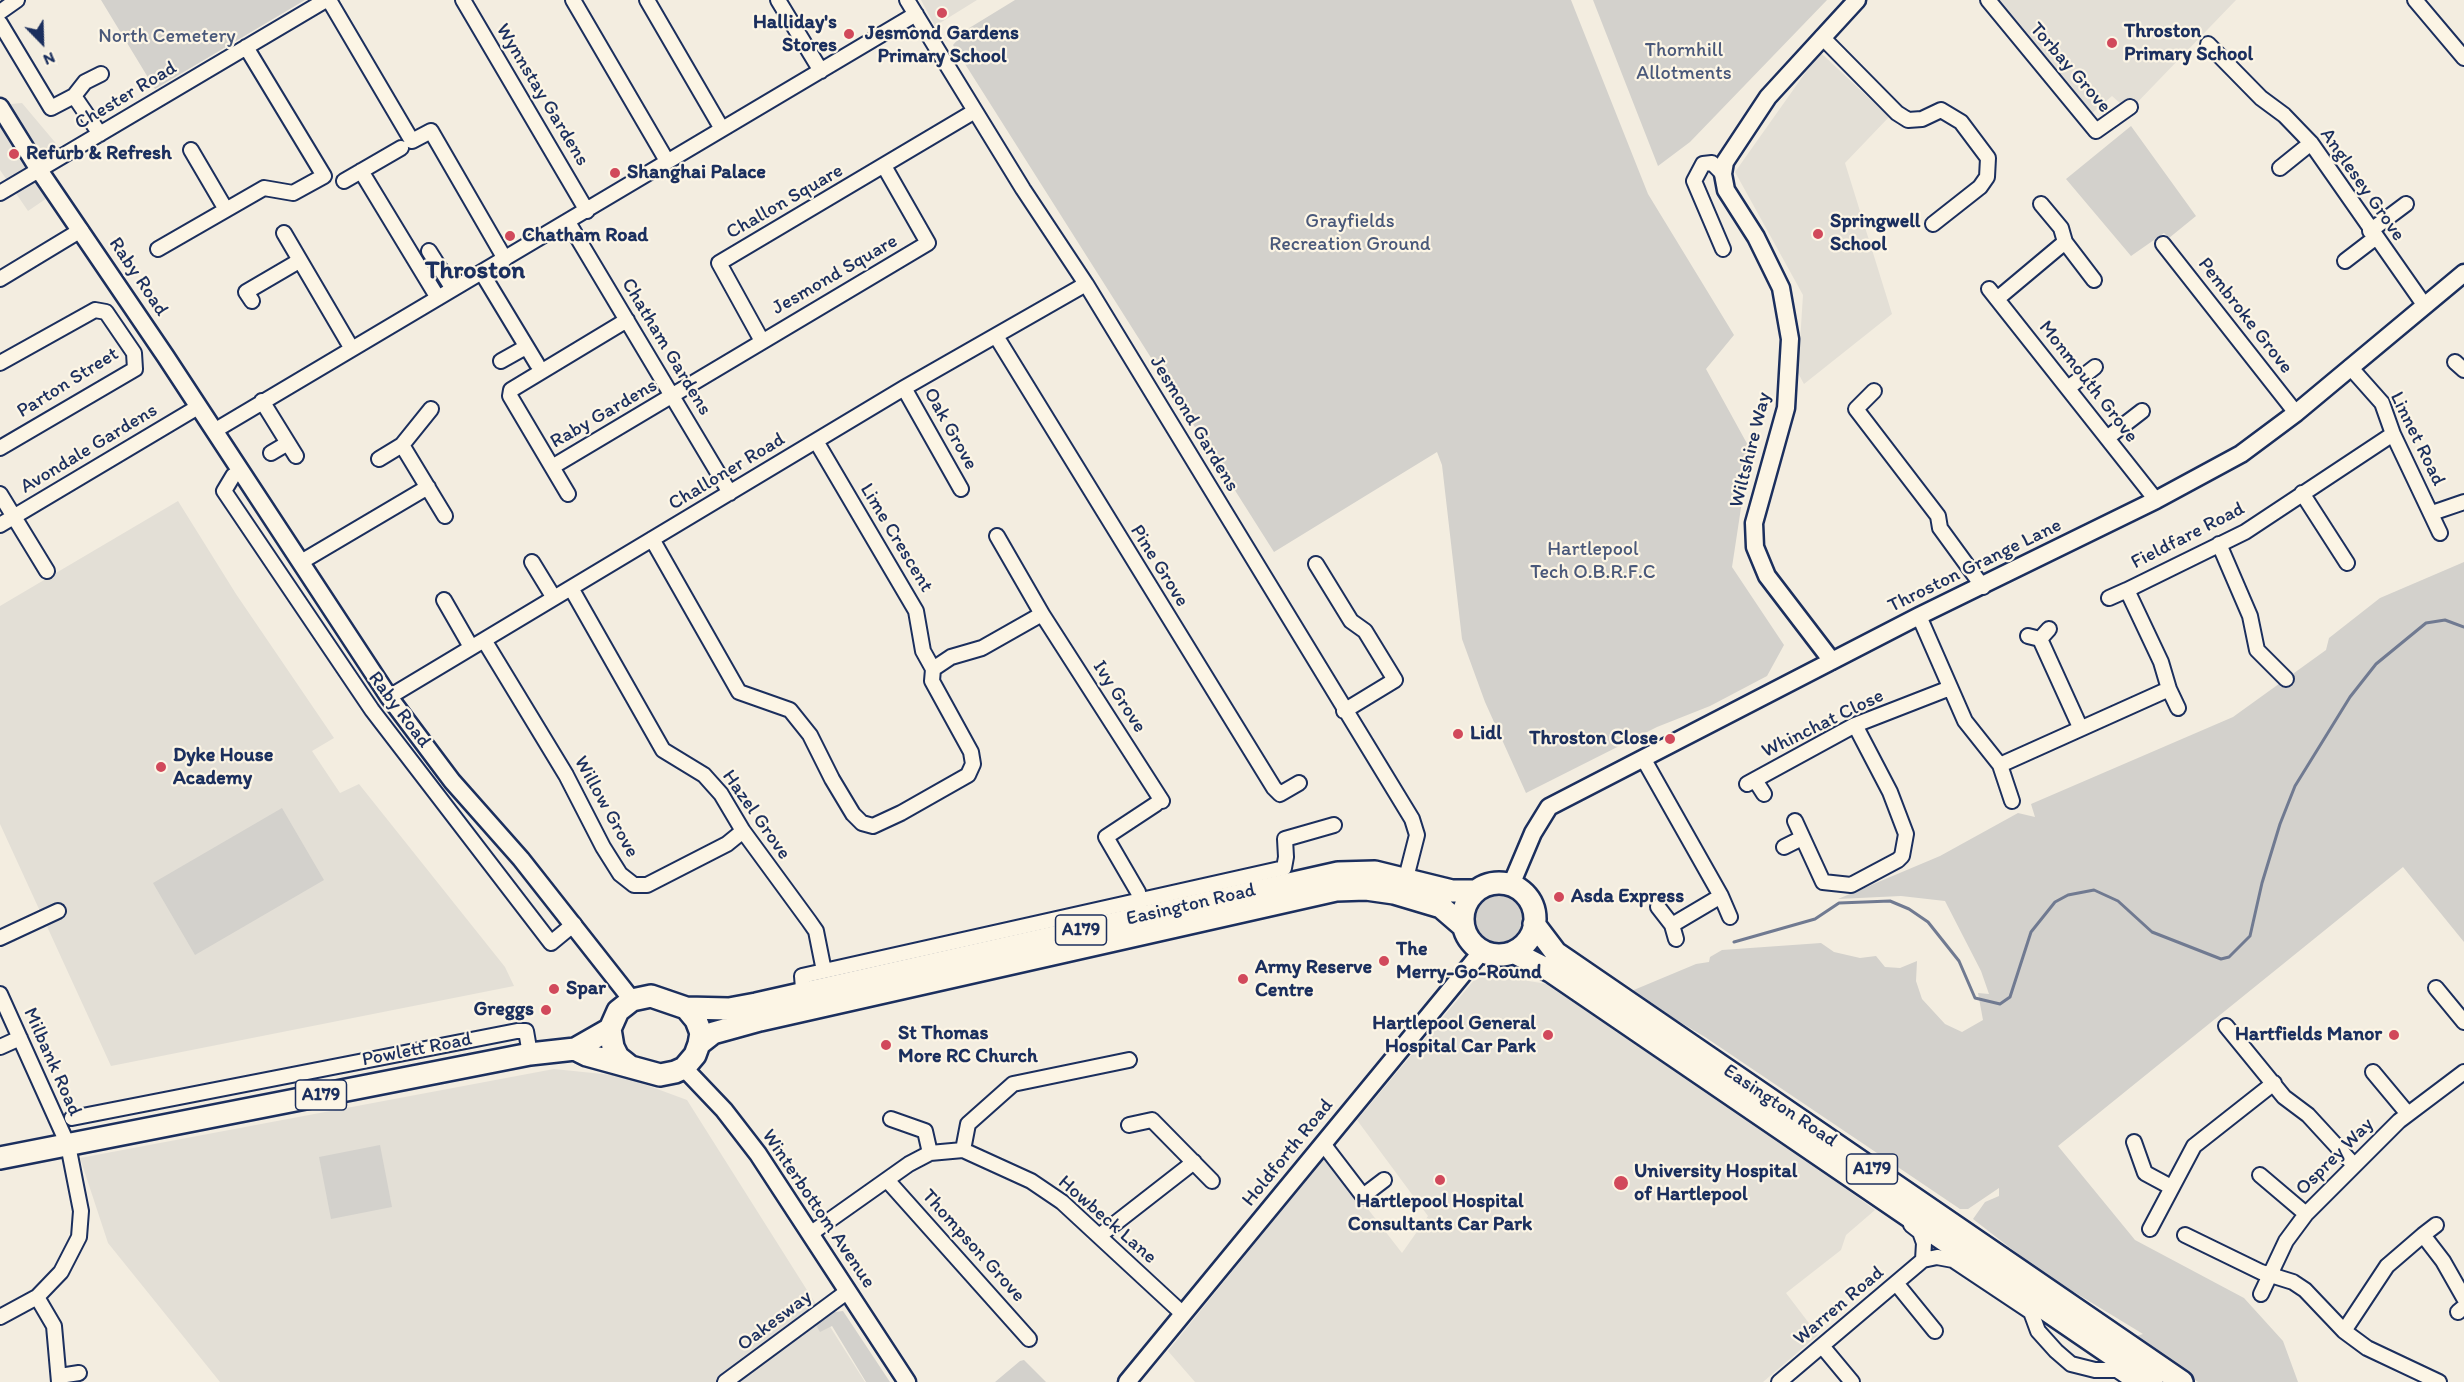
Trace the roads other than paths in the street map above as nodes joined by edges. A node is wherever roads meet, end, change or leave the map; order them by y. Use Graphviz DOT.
graph roads {
  1 [pos="17,0"];
  2 [pos="327,0"];
  3 [pos="463,0"];
  4 [pos="573,0"];
  5 [pos="647,0"];
  6 [pos="778,0"];
  7 [pos="907,0"];
  8 [pos="1857,0"];
  9 [pos="1988,0"];
  10 [pos="2415,0"];
  11 [pos="0,12"];
  12 [pos="916,14"];
  13 [pos="0,22"];
  14 [pos="1822,37"];
  15 [pos="2208,44"];
  16 [pos="246,47"];
  17 [pos="2464,58"];
  18 [pos="821,71"];
  19 [pos="101,74"];
  20 [pos="74,96"];
  21 [pos="0,106"];
  22 [pos="2130,107"];
  23 [pos="975,111"];
  24 [pos="722,129"];
  25 [pos="100,134"];
  26 [pos="2311,143"];
  27 [pos="401,148"];
  28 [pos="190,150"];
  29 [pos="667,161"];
  30 [pos="884,166"];
  31 [pos="2280,168"];
  32 [pos="39,170"];
  33 [pos="362,171"];
  34 [pos="1723,174"];
  35 [pos="344,182"];
  36 [pos="0,193"];
  37 [pos="2041,204"];
  38 [pos="2406,204"];
  39 [pos="225,208"];
  40 [pos="587,211"];
  41 [pos="568,222"];
  42 [pos="1933,224"];
  43 [pos="81,231"];
  44 [pos="284,233"];
  45 [pos="2373,235"];
  46 [pos="2065,242"];
  47 [pos="2163,244"];
  48 [pos="158,249"];
  49 [pos="1723,249"];
  50 [pos="429,251"];
  51 [pos="505,259"];
  52 [pos="299,261"];
  53 [pos="2345,261"];
  54 [pos="482,273"];
  55 [pos="2464,273"];
  56 [pos="0,279"];
  57 [pos="2094,280"];
  58 [pos="1086,284"];
  59 [pos="453,289"];
  60 [pos="438,298"];
  61 [pos="252,301"];
  62 [pos="2425,306"];
  63 [pos="627,320"];
  64 [pos="996,336"];
  65 [pos="762,341"];
  66 [pos="526,347"];
  67 [pos="352,349"];
  68 [pos="501,361"];
  69 [pos="0,363"];
  70 [pos="537,364"];
  71 [pos="2095,367"];
  72 [pos="2350,367"];
  73 [pos="904,388"];
  74 [pos="2068,388"];
  75 [pos="1874,391"];
  76 [pos="672,396"];
  77 [pos="262,401"];
  78 [pos="198,407"];
  79 [pos="431,409"];
  80 [pos="2142,411"];
  81 [pos="2296,413"];
  82 [pos="214,431"];
  83 [pos="2393,434"];
  84 [pos="2107,438"];
  85 [pos="816,441"];
  86 [pos="288,443"];
  87 [pos="402,445"];
  88 [pos="0,448"];
  89 [pos="271,453"];
  90 [pos="296,456"];
  91 [pos="379,459"];
  92 [pos="552,467"];
  93 [pos="241,471"];
  94 [pos="428,487"];
  95 [pos="961,489"];
  96 [pos="730,493"];
  97 [pos="0,494"];
  98 [pos="568,494"];
  99 [pos="2302,494"];
  100 [pos="2156,500"];
  101 [pos="2464,502"];
  102 [pos="2432,513"];
  103 [pos="445,516"];
  104 [pos="14,517"];
  105 [pos="0,525"];
  106 [pos="2440,533"];
  107 [pos="998,536"];
  108 [pos="652,539"];
  109 [pos="2219,544"];
  110 [pos="301,562"];
  111 [pos="532,562"];
  112 [pos="2347,563"];
  113 [pos="1316,564"];
  114 [pos="47,571"];
  115 [pos="1983,586"];
  116 [pos="571,588"];
  117 [pos="2127,590"];
  118 [pos="554,598"];
  119 [pos="2109,598"];
  120 [pos="444,600"];
  121 [pos="1042,614"];
  122 [pos="1918,616"];
  123 [pos="2039,634"];
  124 [pos="484,640"];
  125 [pos="471,647"];
  126 [pos="1832,662"];
  127 [pos="933,669"];
  128 [pos="2286,679"];
  129 [pos="1950,688"];
  130 [pos="2169,689"];
  131 [pos="389,696"];
  132 [pos="2178,708"];
  133 [pos="1344,711"];
  134 [pos="1855,725"];
  135 [pos="2080,727"];
  136 [pos="1643,758"];
  137 [pos="2000,765"];
  138 [pos="1299,783"];
  139 [pos="1764,794"];
  140 [pos="2012,801"];
  141 [pos="1795,820"];
  142 [pos="1334,825"];
  143 [pos="743,831"];
  144 [pos="1802,838"];
  145 [pos="1784,847"];
  146 [pos="1406,878"];
  147 [pos="1281,885"];
  148 [pos="1511,885"];
  149 [pos="1476,891"];
  150 [pos="1721,896"];
  151 [pos="1140,902"];
  152 [pos="1658,907"];
  153 [pos="58,911"];
  154 [pos="1730,917"];
  155 [pos="574,924"];
  156 [pos="1534,924"];
  157 [pos="1672,925"];
  158 [pos="1463,926"];
  159 [pos="0,938"];
  160 [pos="1676,939"];
  161 [pos="1482,951"];
  162 [pos="1513,952"];
  163 [pos="824,971"];
  164 [pos="2436,988"];
  165 [pos="0,994"];
  166 [pos="632,1000"];
  167 [pos="804,1002"];
  168 [pos="686,1008"];
  169 [pos="2464,1022"];
  170 [pos="2226,1026"];
  171 [pos="610,1029"];
  172 [pos="20,1038"];
  173 [pos="699,1044"];
  174 [pos="0,1047"];
  175 [pos="575,1049"];
  176 [pos="530,1054"];
  177 [pos="1129,1060"];
  178 [pos="628,1065"];
  179 [pos="684,1068"];
  180 [pos="2373,1072"];
  181 [pos="2464,1072"];
  182 [pos="2274,1083"];
  183 [pos="179,1097"];
  184 [pos="95,1113"];
  185 [pos="2408,1114"];
  186 [pos="72,1118"];
  187 [pos="891,1119"];
  188 [pos="185,1122"];
  189 [pos="1129,1125"];
  190 [pos="98,1131"];
  191 [pos="2134,1142"];
  192 [pos="1324,1144"];
  193 [pos="68,1145"];
  194 [pos="963,1150"];
  195 [pos="930,1153"];
  196 [pos="0,1158"];
  197 [pos="1194,1162"];
  198 [pos="2354,1165"];
  199 [pos="2260,1175"];
  200 [pos="887,1180"];
  201 [pos="1384,1180"];
  202 [pos="1212,1181"];
  203 [pos="2171,1187"];
  204 [pos="1892,1203"];
  205 [pos="2306,1214"];
  206 [pos="2436,1225"];
  207 [pos="2150,1229"];
  208 [pos="810,1234"];
  209 [pos="2185,1235"];
  210 [pos="2423,1235"];
  211 [pos="1099,1236"];
  212 [pos="1923,1260"];
  213 [pos="2271,1273"];
  214 [pos="1896,1283"];
  215 [pos="848,1291"];
  216 [pos="2261,1294"];
  217 [pos="37,1297"];
  218 [pos="2464,1298"];
  219 [pos="1183,1314"];
  220 [pos="0,1317"];
  221 [pos="1935,1331"];
  222 [pos="2344,1331"];
  223 [pos="1029,1339"];
  224 [pos="1822,1346"];
  225 [pos="79,1373"];
  226 [pos="59,1379"];
  227 [pos="725,1382"];
  228 [pos="907,1382"];
  229 [pos="1127,1382"];
  230 [pos="1779,1382"];
  231 [pos="1852,1382"];
  232 [pos="2134,1382"];
  233 [pos="2152,1382"];
  234 [pos="2182,1382"];
  235 [pos="2439,1382"];
  1 -- 11 [label="street"];
  2 -- 16 [label="street, Chester Road"];
  2 -- 51 [label="street"];
  3 -- 40 [label="street, Wynnstay Gardens"];
  4 -- 29 [label="street"];
  5 -- 24 [label="street"];
  6 -- 18 [label="street"];
  7 -- 12 [label="street, Jesmond Gardens"];
  8 -- 14 [label="street"];
  9 -- 22 [label="street, Torbay Grove"];
  10 -- 17 [label="street"];
  12 -- 18 [label="street"];
  12 -- 23 [label="street, Jesmond Gardens"];
  13 -- 20 [label="street"];
  14 -- 34 [label="street"];
  14 -- 42 [label="street"];
  15 -- 26 [label="street, Anglesey Grove"];
  16 -- 25 [label="street, Chester Road"];
  16 -- 39 [label="street"];
  18 -- 24 [label="street"];
  19 -- 20 [label="street"];
  20 -- 25 [label="street"];
  21 -- 32 [label="street, Raby Road"];
  23 -- 30 [label="street, Challon Square"];
  23 -- 58 [label="street, Jesmond Gardens"];
  24 -- 29 [label="street"];
  25 -- 32 [label="street, Chester Road"];
  26 -- 31 [label="street"];
  26 -- 45 [label="street, Anglesey Grove"];
  27 -- 33 [label="street"];
  28 -- 39 [label="street"];
  29 -- 40 [label="street"];
  30 -- 65 [label="street, Challon Square"];
  30 -- 65 [label="street, Jesmond Square"];
  32 -- 36 [label="street, Chester Road"];
  32 -- 43 [label="street, Raby Road"];
  33 -- 35 [label="street"];
  33 -- 60 [label="street"];
  34 -- 49 [label="street"];
  34 -- 126 [label="street, Wiltshire Way"];
  37 -- 46 [label="street"];
  38 -- 45 [label="street"];
  39 -- 48 [label="street"];
  40 -- 41 [label="street"];
  41 -- 51 [label="street"];
  41 -- 63 [label="street, Chatham Gardens"];
  43 -- 56 [label="street"];
  43 -- 78 [label="street, Raby Road"];
  44 -- 52 [label="street"];
  45 -- 53 [label="street"];
  45 -- 62 [label="street, Anglesey Grove"];
  46 -- 57 [label="street"];
  46 -- 74 [label="street, Monmouth Grove"];
  47 -- 81 [label="street, Pembroke Grove"];
  50 -- 59 [label="street"];
  51 -- 54 [label="street"];
  52 -- 61 [label="street"];
  52 -- 67 [label="street"];
  54 -- 59 [label="street"];
  54 -- 66 [label="street"];
  55 -- 62 [label="street, Throston Grange Lane"];
  58 -- 64 [label="street, Challoner Road"];
  58 -- 133 [label="street, Jesmond Gardens"];
  59 -- 60 [label="street"];
  60 -- 67 [label="street"];
  62 -- 72 [label="street, Throston Grange Lane"];
  63 -- 76 [label="street, Chatham Gardens"];
  63 -- 92 [label="street"];
  64 -- 73 [label="street, Challoner Road"];
  64 -- 138 [label="street, Pine Grove"];
  65 -- 76 [label="street, Raby Gardens"];
  66 -- 68 [label="street"];
  66 -- 70 [label="street"];
  67 -- 77 [label="street"];
  69 -- 88 [label="street, Parton Street"];
  71 -- 74 [label="street"];
  72 -- 81 [label="street, Throston Grange Lane"];
  72 -- 83 [label="street, Linnet Road"];
  73 -- 85 [label="street, Challoner Road"];
  73 -- 95 [label="street, Oak Grove"];
  74 -- 84 [label="street, Monmouth Grove"];
  75 -- 115 [label="street"];
  76 -- 92 [label="street, Raby Gardens"];
  76 -- 96 [label="street, Chatham Gardens"];
  77 -- 82 [label="street"];
  77 -- 86 [label="street"];
  78 -- 82 [label="street, Raby Road"];
  78 -- 104 [label="street, Avondale Gardens"];
  79 -- 87 [label="street"];
  80 -- 84 [label="street"];
  81 -- 100 [label="street, Throston Grange Lane"];
  82 -- 93 [label="street, Raby Road"];
  83 -- 99 [label="street, Fieldfare Road"];
  83 -- 102 [label="street, Linnet Road"];
  84 -- 100 [label="street, Monmouth Grove"];
  85 -- 96 [label="street, Challoner Road"];
  85 -- 127 [label="street, Lime Crescent"];
  86 -- 89 [label="street"];
  86 -- 90 [label="street"];
  87 -- 91 [label="street"];
  87 -- 94 [label="street"];
  92 -- 98 [label="street, Raby Gardens"];
  93 -- 110 [label="street, Raby Road"];
  93 -- 155 [label="street, Raby Road"];
  94 -- 103 [label="street"];
  94 -- 110 [label="street"];
  96 -- 108 [label="street, Challoner Road"];
  97 -- 104 [label="street"];
  99 -- 109 [label="street, Fieldfare Road"];
  99 -- 112 [label="street"];
  100 -- 115 [label="street, Throston Grange Lane"];
  101 -- 102 [label="street"];
  102 -- 106 [label="street, Linnet Road"];
  104 -- 105 [label="street, Avondale Gardens"];
  104 -- 114 [label="street"];
  107 -- 121 [label="street, Ivy Grove"];
  108 -- 116 [label="street, Challoner Road"];
  108 -- 127 [label="street, Lime Crescent"];
  109 -- 117 [label="street, Fieldfare Road"];
  109 -- 128 [label="street"];
  110 -- 131 [label="street, Raby Road"];
  111 -- 118 [label="street"];
  113 -- 133 [label="street"];
  115 -- 122 [label="street, Throston Grange Lane"];
  116 -- 118 [label="street, Challoner Road"];
  116 -- 143 [label="street, Hazel Grove"];
  117 -- 119 [label="street"];
  117 -- 130 [label="street, Fieldfare Road"];
  118 -- 124 [label="street, Challoner Road"];
  120 -- 125 [label="street"];
  121 -- 127 [label="street"];
  121 -- 151 [label="street, Ivy Grove"];
  122 -- 126 [label="street, Throston Grange Lane"];
  122 -- 129 [label="street"];
  123 -- 135 [label="street"];
  124 -- 125 [label="street, Challoner Road"];
  124 -- 143 [label="street, Willow Grove"];
  125 -- 131 [label="street, Challoner Road"];
  126 -- 136 [label="street, Throston Grange Lane"];
  129 -- 134 [label="street, Whinchat Close"];
  129 -- 137 [label="street"];
  130 -- 132 [label="street, Fieldfare Road"];
  130 -- 135 [label="street"];
  131 -- 155 [label="street, Raby Road"];
  133 -- 146 [label="street, Jesmond Gardens"];
  134 -- 139 [label="street, Whinchat Close"];
  134 -- 144 [label="street"];
  135 -- 137 [label="street"];
  136 -- 148 [label="street, Throston Grange Lane"];
  136 -- 150 [label="street"];
  137 -- 140 [label="street"];
  141 -- 144 [label="street"];
  142 -- 147 [label="street, Easington Road"];
  143 -- 163 [label="street, Hazel Grove"];
  144 -- 145 [label="street"];
  146 -- 147 [label="highway, Easington Road / A179"];
  146 -- 149 [label="highway, Easington Road / A179"];
  147 -- 151 [label="street, Easington Road"];
  147 -- 158 [label="highway, Easington Road / A179"];
  147 -- 167 [label="highway, Easington Road / A179"];
  148 -- 149 [label="highway, Easington Road"];
  148 -- 156 [label="highway, Easington Road"];
  149 -- 158 [label="highway"];
  150 -- 154 [label="street"];
  150 -- 157 [label="street"];
  151 -- 163 [label="street, Easington Road"];
  152 -- 157 [label="street"];
  153 -- 159 [label="street"];
  155 -- 166 [label="street, Raby Road"];
  156 -- 162 [label="highway"];
  156 -- 234 [label="highway, Easington Road / A179"];
  157 -- 160 [label="street"];
  158 -- 161 [label="highway, Easington Road"];
  161 -- 162 [label="highway, Easington Road"];
  161 -- 192 [label="street, Holdforth Road"];
  162 -- 204 [label="highway, Easington Road / A179"];
  163 -- 167 [label="street, Easington Road"];
  164 -- 169 [label="street"];
  165 -- 172 [label="street, Milbank Road"];
  166 -- 168 [label="highway, A179"];
  166 -- 171 [label="highway, A179"];
  167 -- 168 [label="highway, Easington Road / A179"];
  167 -- 173 [label="highway, Easington Road / A179"];
  168 -- 173 [label="highway"];
  170 -- 182 [label="street"];
  171 -- 175 [label="highway, Powlett Road / A179"];
  171 -- 178 [label="highway"];
  172 -- 174 [label="street"];
  172 -- 193 [label="street, Milbank Road"];
  173 -- 179 [label="highway, A179"];
  175 -- 176 [label="highway, Powlett Road / A179"];
  175 -- 178 [label="highway, Powlett Road / A179"];
  176 -- 183 [label="street, Powlett Road"];
  176 -- 188 [label="highway, Powlett Road / A179"];
  177 -- 194 [label="street"];
  178 -- 179 [label="highway, A179"];
  179 -- 208 [label="street, Winterbottom Avenue"];
  180 -- 185 [label="street"];
  181 -- 185 [label="street, Osprey Way"];
  182 -- 198 [label="street"];
  182 -- 203 [label="street"];
  183 -- 184 [label="street, Powlett Road"];
  183 -- 188 [label="street"];
  184 -- 186 [label="street, Powlett Road"];
  184 -- 190 [label="street"];
  185 -- 198 [label="street, Osprey Way"];
  187 -- 195 [label="street"];
  188 -- 193 [label="highway, Powlett Road / A179"];
  189 -- 197 [label="street"];
  191 -- 203 [label="street"];
  192 -- 201 [label="street"];
  192 -- 219 [label="street, Holdforth Road"];
  193 -- 196 [label="highway, Powlett Road / A179"];
  193 -- 217 [label="street, Milbank Road"];
  194 -- 195 [label="street, Howbeck Lane"];
  194 -- 211 [label="street, Howbeck Lane"];
  195 -- 200 [label="street, Howbeck Lane"];
  197 -- 202 [label="street"];
  197 -- 211 [label="street"];
  198 -- 205 [label="street, Osprey Way"];
  199 -- 205 [label="street"];
  200 -- 208 [label="street, Howbeck Lane"];
  200 -- 223 [label="street, Thompson Grove"];
  203 -- 207 [label="street"];
  204 -- 212 [label="street"];
  204 -- 233 [label="highway, Easington Road / A179"];
  205 -- 213 [label="street, Osprey Way"];
  206 -- 210 [label="street"];
  208 -- 215 [label="street, Winterbottom Avenue"];
  209 -- 213 [label="street"];
  210 -- 218 [label="street"];
  210 -- 222 [label="street"];
  211 -- 219 [label="street, Howbeck Lane"];
  212 -- 214 [label="street, Warren Road"];
  212 -- 232 [label="street"];
  213 -- 216 [label="street, Osprey Way"];
  213 -- 222 [label="street"];
  214 -- 221 [label="street"];
  214 -- 224 [label="street, Warren Road"];
  215 -- 227 [label="street, Oakesway"];
  215 -- 228 [label="street, Winterbottom Avenue"];
  217 -- 220 [label="street, Milbank Road"];
  217 -- 226 [label="street"];
  219 -- 229 [label="street, Holdforth Road"];
  222 -- 235 [label="street"];
  224 -- 230 [label="street, Warren Road"];
  224 -- 231 [label="street"];
  225 -- 226 [label="street"];
}
